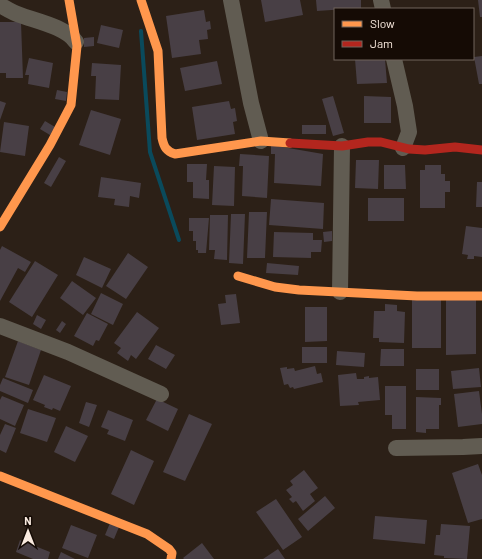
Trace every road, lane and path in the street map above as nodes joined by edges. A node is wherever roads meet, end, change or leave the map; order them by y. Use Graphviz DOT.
graph roads {
  1 [pos="69,0"];
  2 [pos="141,0"];
  3 [pos="231,0"];
  4 [pos="0,5"];
  5 [pos="76,42"];
  6 [pos="394,60"];
  7 [pos="261,141"];
  8 [pos="342,146"];
  9 [pos="403,148"];
  10 [pos="482,150"];
  11 [pos="0,227"];
  12 [pos="238,276"];
  13 [pos="340,292"];
  14 [pos="482,296"];
  15 [pos="0,326"];
  16 [pos="161,394"];
  17 [pos="482,446"];
  18 [pos="396,448"];
  19 [pos="0,476"];
  20 [pos="171,559"];
  1 -- 5 [label="street"];
  2 -- 7 [label="street"];
  3 -- 7 [label="street"];
  4 -- 5 [label="street"];
  5 -- 11 [label="street"];
  6 -- 9 [label="street"];
  7 -- 8 [label="street"];
  8 -- 9 [label="street"];
  8 -- 13 [label="street"];
  9 -- 10 [label="street"];
  12 -- 13 [label="street"];
  13 -- 14 [label="street"];
  15 -- 16 [label="street"];
  17 -- 18 [label="street"];
  19 -- 20 [label="street"];
}
